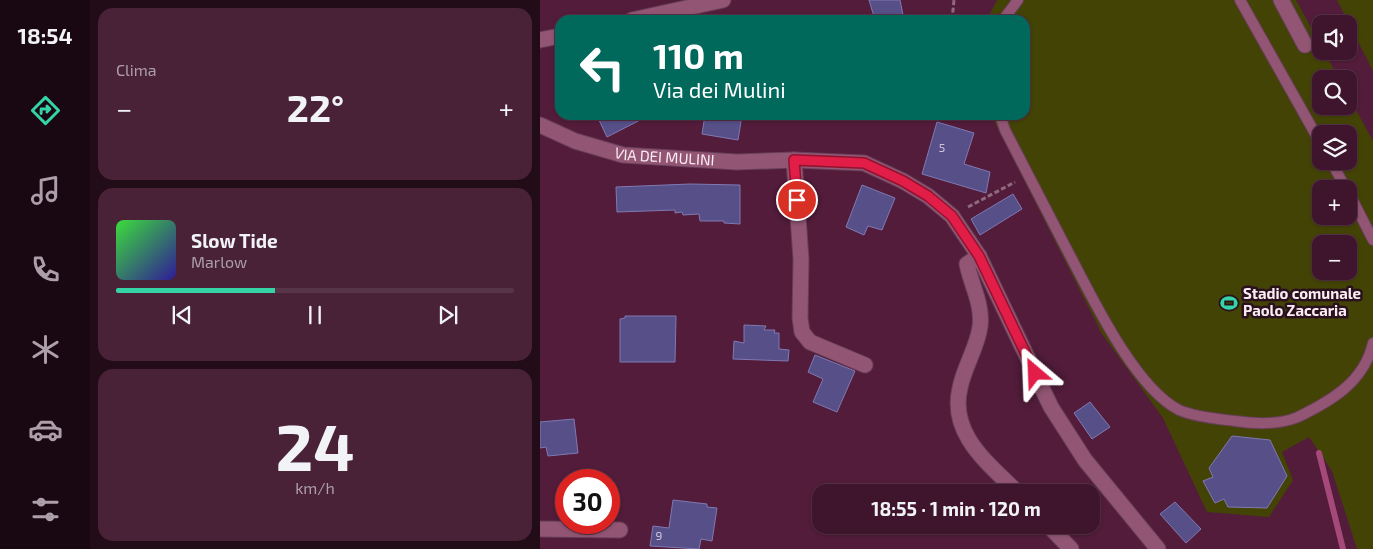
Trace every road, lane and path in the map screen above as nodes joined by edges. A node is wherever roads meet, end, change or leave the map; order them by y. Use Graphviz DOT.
graph roads {
  1 [pos="954,0"];
  2 [pos="1018,0"];
  3 [pos="1240,0"];
  4 [pos="1281,0"];
  5 [pos="717,1"];
  6 [pos="654,15"];
  7 [pos="952,15"];
  8 [pos="1007,15"];
  9 [pos="555,37"];
  10 [pos="540,40"];
  11 [pos="1305,44"];
  12 [pos="1002,120"];
  13 [pos="540,125"];
  14 [pos="1312,128"];
  15 [pos="794,160"];
  16 [pos="1018,180"];
  17 [pos="1357,209"];
  18 [pos="952,216"];
  19 [pos="1373,240"];
  20 [pos="979,256"];
  21 [pos="1373,344"];
  22 [pos="865,365"];
  23 [pos="1009,484"];
  24 [pos="540,529"];
  25 [pos="555,529"];
  26 [pos="1057,534"];
  27 [pos="1072,549"];
  28 [pos="1158,549"];
  1 -- 7 [label="path"];
  2 -- 8 [label="lane"];
  3 -- 14 [label="lane"];
  4 -- 11 [label="street"];
  5 -- 6 [label="street"];
  9 -- 10 [label="street"];
  12 -- 21 [label="lane"];
  13 -- 15 [label="street, VIA DEI MULINI"];
  15 -- 18 [label="street, VIA DEI MULINI"];
  15 -- 22 [label="street"];
  16 -- 18 [label="path"];
  17 -- 19 [label="lane"];
  18 -- 20 [label="street, VIA DEI MULINI"];
  20 -- 23 [label="street"];
  20 -- 28 [label="street, VIA DEI MULINI"];
  24 -- 25 [label="street"];
  26 -- 27 [label="street"];
}
